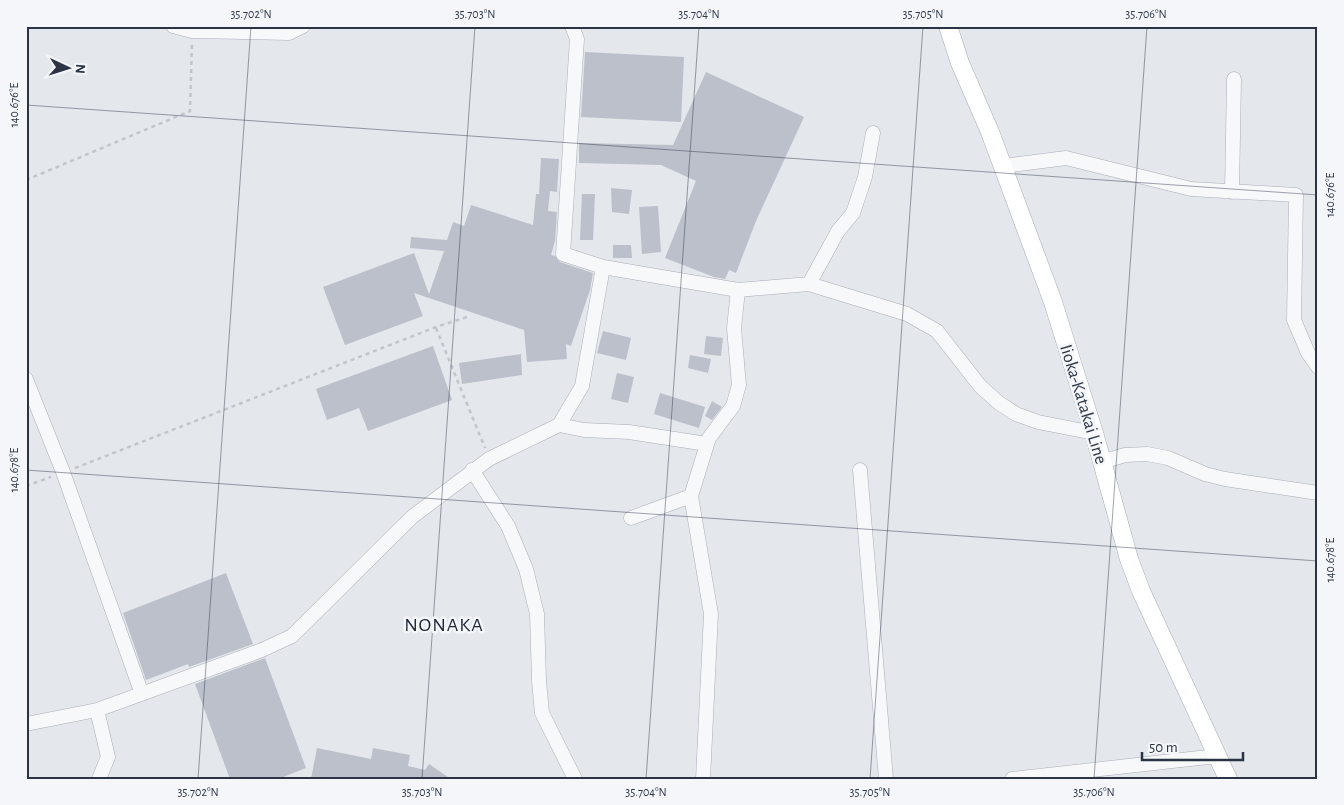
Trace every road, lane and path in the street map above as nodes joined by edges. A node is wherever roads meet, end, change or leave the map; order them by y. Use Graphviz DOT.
graph roads {
  1 [pos="173,26"];
  2 [pos="303,26"];
  3 [pos="572,26"];
  4 [pos="948,26"];
  5 [pos="192,31"];
  6 [pos="1234,78"];
  7 [pos="873,133"];
  8 [pos="1003,166"];
  9 [pos="26,180"];
  10 [pos="1232,192"];
  11 [pos="603,267"];
  12 [pos="809,284"];
  13 [pos="738,290"];
  14 [pos="470,316"];
  15 [pos="436,327"];
  16 [pos="1318,367"];
  17 [pos="26,379"];
  18 [pos="560,425"];
  19 [pos="1094,434"];
  20 [pos="707,444"];
  21 [pos="489,458"];
  22 [pos="1102,462"];
  23 [pos="472,470"];
  24 [pos="860,470"];
  25 [pos="63,472"];
  26 [pos="26,486"];
  27 [pos="1318,493"];
  28 [pos="691,496"];
  29 [pos="631,518"];
  30 [pos="142,694"];
  31 [pos="97,710"];
  32 [pos="26,724"];
  33 [pos="1217,756"];
  34 [pos="99,779"];
  35 [pos="575,779"];
  36 [pos="703,779"];
  37 [pos="886,779"];
  38 [pos="1012,779"];
  39 [pos="1228,779"];
  1 -- 5 [label="street"];
  2 -- 5 [label="street"];
  3 -- 11 [label="street"];
  4 -- 8 [label="main road, Iioka-Katakai Line"];
  5 -- 9 [label="path"];
  6 -- 10 [label="street"];
  7 -- 12 [label="street"];
  8 -- 10 [label="street"];
  8 -- 19 [label="main road, Iioka-Katakai Line"];
  10 -- 16 [label="street"];
  11 -- 13 [label="street"];
  11 -- 18 [label="street"];
  12 -- 13 [label="street"];
  12 -- 19 [label="street"];
  13 -- 20 [label="street"];
  14 -- 15 [label="path"];
  15 -- 21 [label="path"];
  15 -- 25 [label="path"];
  17 -- 25 [label="street"];
  18 -- 20 [label="street"];
  18 -- 21 [label="street"];
  19 -- 22 [label="main road, Iioka-Katakai Line"];
  20 -- 28 [label="street"];
  21 -- 23 [label="street"];
  22 -- 27 [label="street"];
  22 -- 33 [label="main road, Iioka-Katakai Line"];
  23 -- 30 [label="street"];
  23 -- 35 [label="street"];
  24 -- 37 [label="street"];
  25 -- 26 [label="path"];
  25 -- 30 [label="street"];
  28 -- 29 [label="street"];
  28 -- 36 [label="street"];
  30 -- 31 [label="street"];
  31 -- 32 [label="street"];
  31 -- 34 [label="street"];
  33 -- 38 [label="street"];
  33 -- 39 [label="main road, Iioka-Katakai Line"];
}
